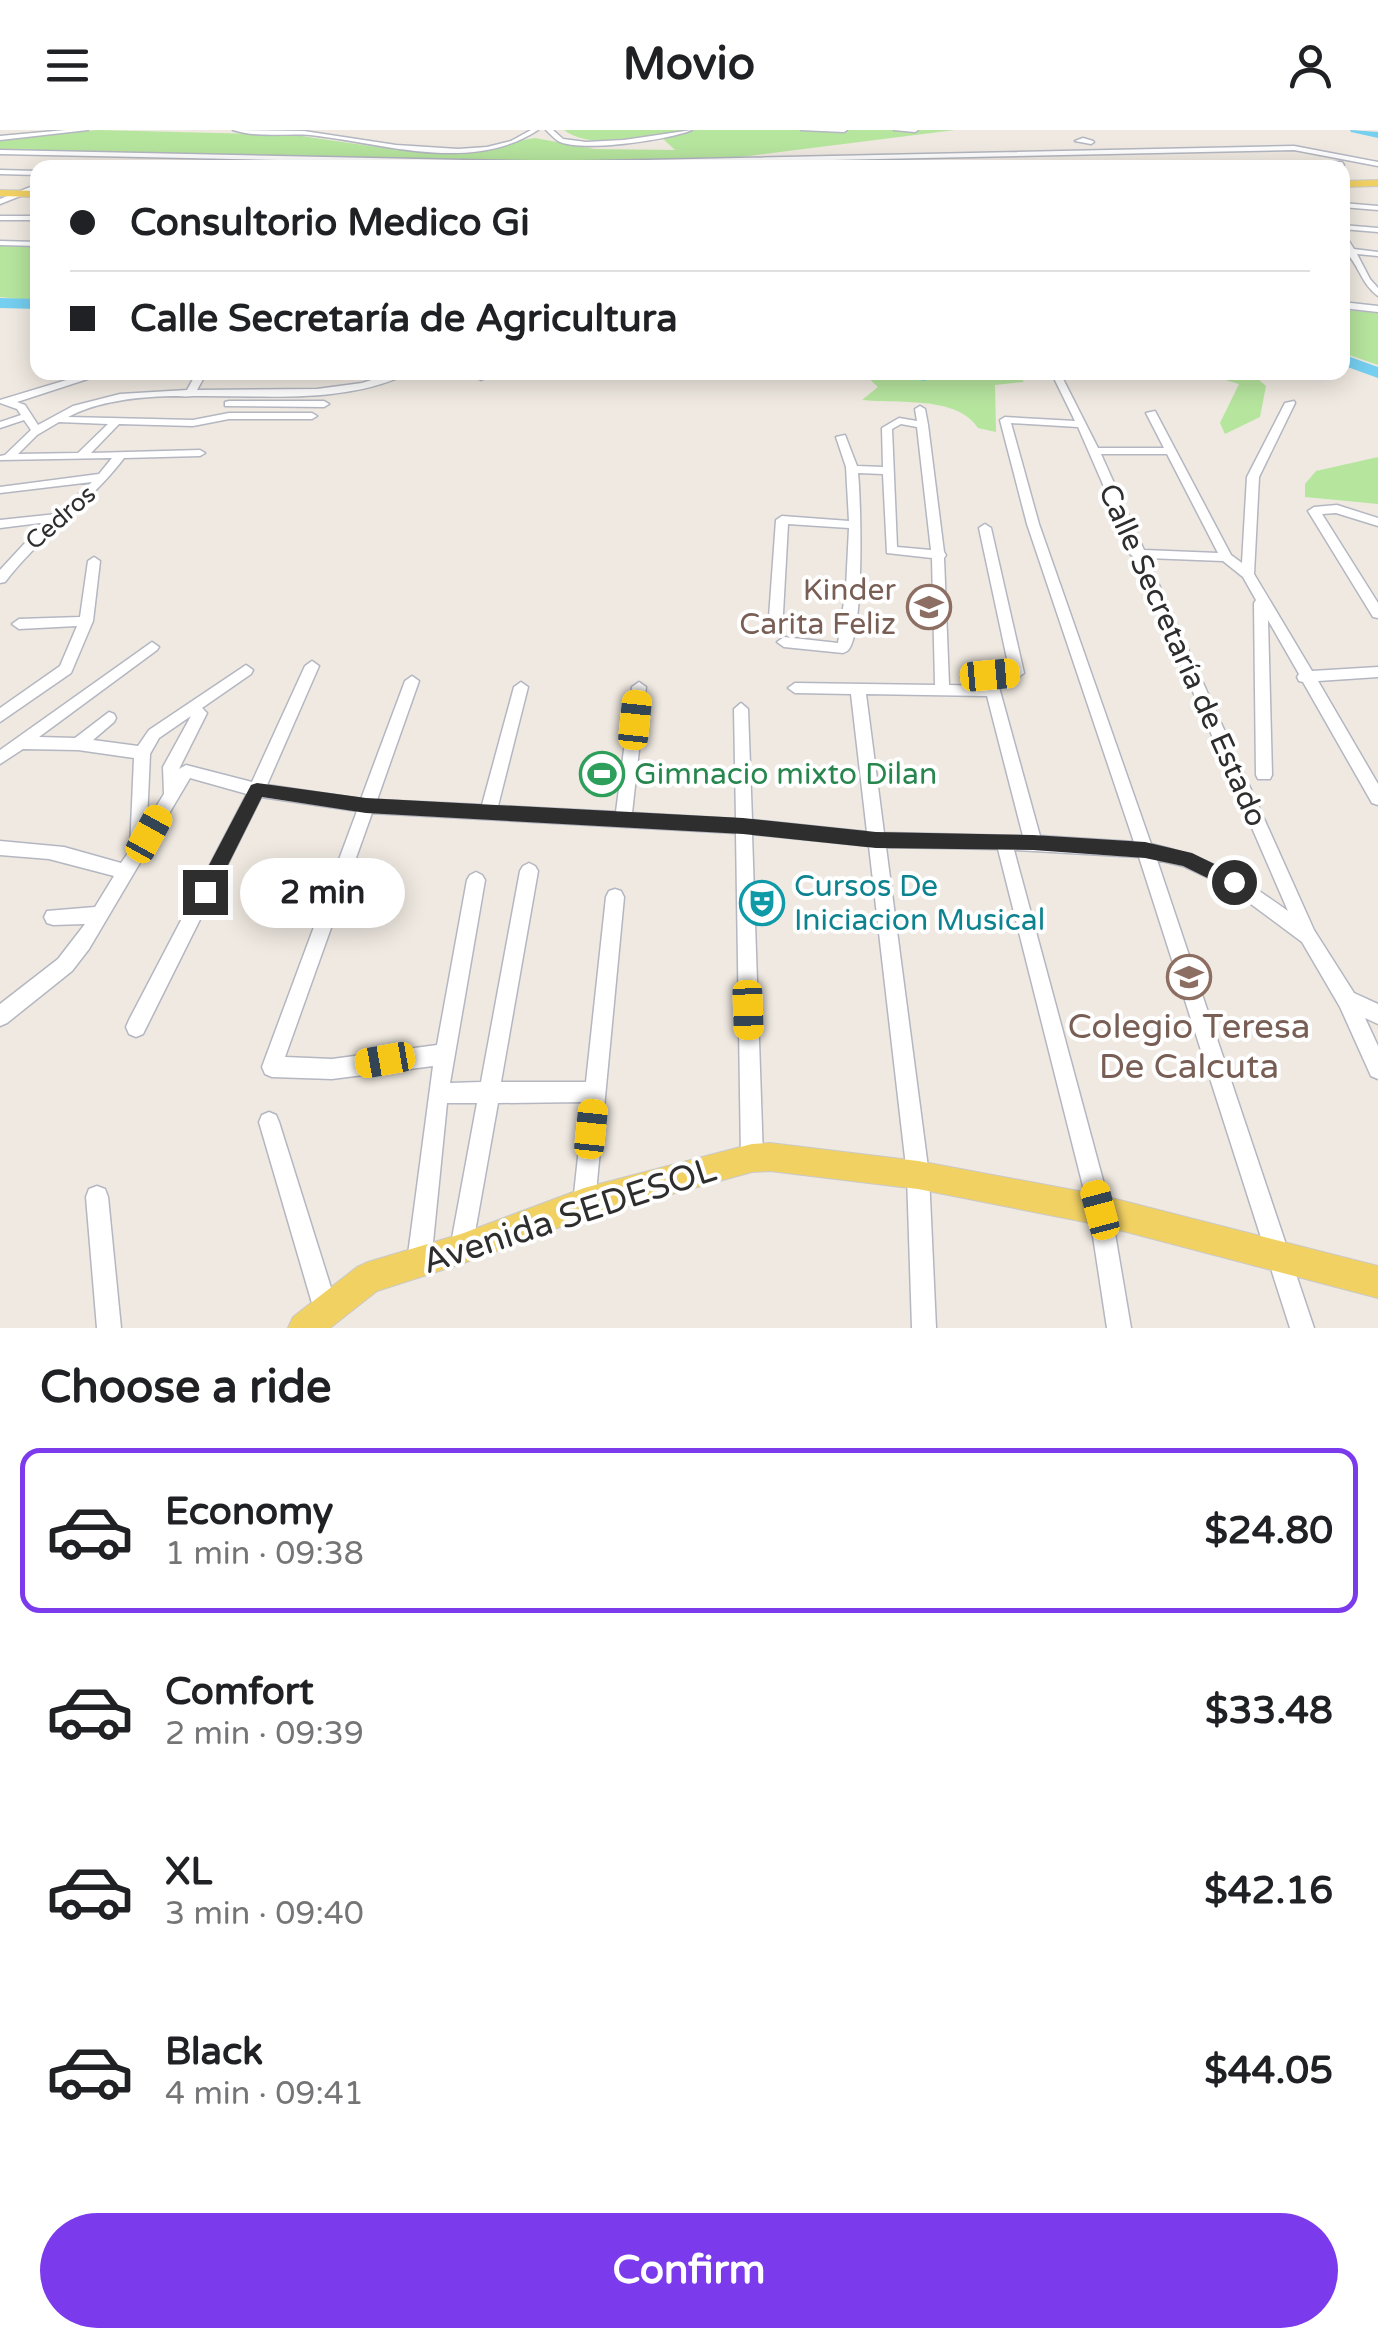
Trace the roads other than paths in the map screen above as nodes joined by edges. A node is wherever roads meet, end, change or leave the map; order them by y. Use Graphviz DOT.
graph roads {
  1 [pos="53,130"];
  2 [pos="84,130"];
  3 [pos="236,130"];
  4 [pos="320,130"];
  5 [pos="522,130"];
  6 [pos="535,130"];
  7 [pos="689,130"];
  8 [pos="804,130"];
  9 [pos="844,130"];
  10 [pos="897,130"];
  11 [pos="915,130"];
  12 [pos="68,131"];
  13 [pos="557,131"];
  14 [pos="0,136"];
  15 [pos="1235,143"];
  16 [pos="1082,144"];
  17 [pos="1294,148"];
  18 [pos="1148,150"];
  19 [pos="0,152"];
  20 [pos="1004,153"];
  21 [pos="1029,153"];
  22 [pos="111,154"];
  23 [pos="858,157"];
  24 [pos="257,158"];
  25 [pos="98,160"];
  26 [pos="253,160"];
  27 [pos="352,160"];
  28 [pos="792,160"];
  29 [pos="856,160"];
  30 [pos="1003,160"];
  31 [pos="1150,160"];
  32 [pos="1299,160"];
  33 [pos="1341,160"];
  34 [pos="1378,163"];
  35 [pos="0,172"];
  36 [pos="30,172"];
  37 [pos="1378,183"];
  38 [pos="1350,184"];
  39 [pos="30,190"];
  40 [pos="0,194"];
  41 [pos="20,194"];
  42 [pos="30,194"];
  43 [pos="0,202"];
  44 [pos="1350,206"];
  45 [pos="1378,208"];
  46 [pos="0,218"];
  47 [pos="30,218"];
  48 [pos="1350,229"];
  49 [pos="1378,230"];
  50 [pos="0,244"];
  51 [pos="30,244"];
  52 [pos="1350,250"];
  53 [pos="1378,254"];
  54 [pos="1350,255"];
  55 [pos="1366,280"];
  56 [pos="1378,281"];
  57 [pos="1378,294"];
  58 [pos="1350,306"];
  59 [pos="1378,309"];
  60 [pos="77,380"];
  61 [pos="197,380"];
  62 [pos="390,380"];
  63 [pos="1059,380"];
  64 [pos="189,394"];
  65 [pos="4,401"];
  66 [pos="1290,403"];
  67 [pos="94,404"];
  68 [pos="324,404"];
  69 [pos="920,408"];
  70 [pos="1152,413"];
  71 [pos="27,416"];
  72 [pos="312,416"];
  73 [pos="53,420"];
  74 [pos="118,421"];
  75 [pos="0,424"];
  76 [pos="1082,424"];
  77 [pos="923,426"];
  78 [pos="36,430"];
  79 [pos="841,437"];
  80 [pos="1171,451"];
  81 [pos="200,453"];
  82 [pos="81,456"];
  83 [pos="120,456"];
  84 [pos="1095,456"];
  85 [pos="5,458"];
  86 [pos="852,469"];
  87 [pos="888,471"];
  88 [pos="105,477"];
  89 [pos="0,490"];
  90 [pos="62,517"];
  91 [pos="1378,522"];
  92 [pos="0,524"];
  93 [pos="852,525"];
  94 [pos="985,528"];
  95 [pos="1136,554"];
  96 [pos="940,555"];
  97 [pos="15,556"];
  98 [pos="1226,557"];
  99 [pos="0,558"];
  100 [pos="94,560"];
  101 [pos="1248,574"];
  102 [pos="0,579"];
  103 [pos="1261,599"];
  104 [pos="1378,614"];
  105 [pos="86,621"];
  106 [pos="19,624"];
  107 [pos="152,647"];
  108 [pos="312,666"];
  109 [pos="246,670"];
  110 [pos="1378,672"];
  111 [pos="1304,677"];
  112 [pos="412,681"];
  113 [pos="991,683"];
  114 [pos="521,687"];
  115 [pos="638,687"];
  116 [pos="795,688"];
  117 [pos="858,692"];
  118 [pos="942,692"];
  119 [pos="741,709"];
  120 [pos="200,713"];
  121 [pos="0,716"];
  122 [pos="109,718"];
  123 [pos="19,742"];
  124 [pos="78,744"];
  125 [pos="142,754"];
  126 [pos="0,758"];
  127 [pos="1264,776"];
  128 [pos="257,790"];
  129 [pos="170,797"];
  130 [pos="1378,798"];
  131 [pos="366,806"];
  132 [pos="488,812"];
  133 [pos="624,819"];
  134 [pos="743,826"];
  135 [pos="876,840"];
  136 [pos="1004,842"];
  137 [pos="1033,843"];
  138 [pos="0,848"];
  139 [pos="1145,850"];
  140 [pos="138,855"];
  141 [pos="530,871"];
  142 [pos="127,872"];
  143 [pos="476,880"];
  144 [pos="615,897"];
  145 [pos="100,915"];
  146 [pos="52,917"];
  147 [pos="1308,936"];
  148 [pos="1347,1000"];
  149 [pos="1378,1014"];
  150 [pos="0,1016"];
  151 [pos="136,1027"];
  152 [pos="446,1054"];
  153 [pos="1378,1069"];
  154 [pos="595,1092"];
  155 [pos="438,1093"];
  156 [pos="488,1095"];
  157 [pos="269,1122"];
  158 [pos="752,1158"];
  159 [pos="918,1174"];
  160 [pos="97,1197"];
  161 [pos="584,1204"];
  162 [pos="1100,1210"];
  163 [pos="461,1249"];
  164 [pos="1277,1255"];
  165 [pos="419,1262"];
  166 [pos="1378,1282"];
  167 [pos="315,1319"];
  168 [pos="109,1328"];
  169 [pos="924,1328"];
  170 [pos="1119,1328"];
  171 [pos="1302,1328"];
  1 -- 14 [label="street"];
  2 -- 12 [label="street"];
  3 -- 6 [label="street"];
  4 -- 5 [label="street"];
  7 -- 13 [label="street"];
  8 -- 9 [label="street"];
  10 -- 11 [label="street"];
  12 -- 14 [label="street"];
  15 -- 18 [label="street"];
  16 -- 21 [label="street"];
  17 -- 18 [label="street"];
  17 -- 32 [label="street"];
  17 -- 33 [label="street"];
  18 -- 21 [label="street"];
  18 -- 31 [label="street"];
  19 -- 22 [label="street"];
  20 -- 21 [label="street"];
  20 -- 23 [label="street"];
  20 -- 30 [label="street"];
  22 -- 24 [label="street"];
  22 -- 25 [label="street"];
  23 -- 28 [label="street"];
  23 -- 29 [label="street"];
  24 -- 26 [label="street"];
  24 -- 27 [label="street"];
  33 -- 34 [label="street"];
  35 -- 36 [label="street"];
  37 -- 38 [label="main road"];
  39 -- 41 [label="street"];
  40 -- 41 [label="main road"];
  41 -- 42 [label="main road"];
  41 -- 43 [label="street"];
  44 -- 45 [label="street"];
  46 -- 47 [label="street"];
  48 -- 49 [label="street"];
  50 -- 51 [label="street"];
  52 -- 53 [label="street"];
  54 -- 55 [label="street"];
  55 -- 56 [label="street"];
  55 -- 57 [label="street"];
  58 -- 59 [label="street"];
  60 -- 65 [label="street"];
  61 -- 64 [label="street"];
  62 -- 64 [label="street"];
  63 -- 76 [label="street, Calle Secretaría de Estado"];
  64 -- 67 [label="street"];
  65 -- 71 [label="street"];
  66 -- 101 [label="street"];
  67 -- 68 [label="street"];
  67 -- 73 [label="street"];
  69 -- 77 [label="street"];
  70 -- 80 [label="street"];
  71 -- 75 [label="street"];
  71 -- 78 [label="street"];
  72 -- 74 [label="street"];
  73 -- 74 [label="street"];
  73 -- 78 [label="street"];
  74 -- 82 [label="street"];
  76 -- 84 [label="street, Calle Secretaría de Estado"];
  76 -- 139 [label="street"];
  77 -- 87 [label="street"];
  77 -- 96 [label="street"];
  78 -- 85 [label="street"];
  79 -- 86 [label="street"];
  80 -- 84 [label="street, Calle Secretaría de Estado"];
  80 -- 98 [label="street"];
  81 -- 83 [label="street"];
  82 -- 83 [label="street"];
  82 -- 85 [label="street"];
  83 -- 88 [label="street, Cedros"];
  84 -- 95 [label="street, Calle Secretaría de Estado"];
  86 -- 87 [label="street"];
  86 -- 93 [label="street"];
  87 -- 96 [label="street"];
  88 -- 89 [label="street"];
  88 -- 90 [label="street, Cedros"];
  90 -- 92 [label="street"];
  90 -- 97 [label="street, Cedros"];
  91 -- 104 [label="street"];
  93 -- 93 [label="street"];
  94 -- 113 [label="street"];
  95 -- 98 [label="street"];
  95 -- 147 [label="street, Calle Secretaría de Estado"];
  96 -- 118 [label="street"];
  97 -- 99 [label="street"];
  97 -- 102 [label="street, Cedros"];
  98 -- 101 [label="street"];
  100 -- 105 [label="street"];
  101 -- 103 [label="street"];
  103 -- 111 [label="street"];
  103 -- 127 [label="street"];
  105 -- 106 [label="street"];
  105 -- 121 [label="street"];
  107 -- 123 [label="street"];
  108 -- 128 [label="street"];
  109 -- 125 [label="street"];
  110 -- 111 [label="street"];
  111 -- 130 [label="street"];
  112 -- 131 [label="street"];
  113 -- 118 [label="street"];
  113 -- 137 [label="street"];
  114 -- 132 [label="street"];
  115 -- 133 [label="street"];
  116 -- 117 [label="street"];
  117 -- 118 [label="street"];
  117 -- 135 [label="street"];
  119 -- 134 [label="street"];
  120 -- 129 [label="street"];
  122 -- 124 [label="street"];
  123 -- 124 [label="street"];
  123 -- 126 [label="street"];
  124 -- 125 [label="street"];
  125 -- 140 [label="street"];
  128 -- 129 [label="street"];
  128 -- 131 [label="street"];
  128 -- 151 [label="street"];
  129 -- 140 [label="street"];
  131 -- 132 [label="street"];
  131 -- 152 [label="street"];
  132 -- 133 [label="street"];
  133 -- 134 [label="street"];
  134 -- 135 [label="street"];
  134 -- 158 [label="street"];
  135 -- 136 [label="street"];
  135 -- 159 [label="street"];
  136 -- 137 [label="street"];
  136 -- 162 [label="street"];
  137 -- 139 [label="street"];
  138 -- 142 [label="street"];
  139 -- 147 [label="street"];
  139 -- 164 [label="street"];
  140 -- 142 [label="street"];
  141 -- 156 [label="street"];
  142 -- 145 [label="street"];
  143 -- 152 [label="street"];
  144 -- 154 [label="street"];
  145 -- 146 [label="street"];
  145 -- 150 [label="street"];
  147 -- 148 [label="street, Calle Secretaría de Estado"];
  148 -- 149 [label="street"];
  148 -- 153 [label="street, Calle Secretaría de Estado"];
  152 -- 155 [label="street"];
  154 -- 156 [label="street"];
  154 -- 161 [label="street"];
  155 -- 156 [label="street"];
  155 -- 165 [label="street"];
  156 -- 163 [label="street"];
  157 -- 167 [label="street"];
  158 -- 159 [label="main road, Avenida SEDESOL"];
  158 -- 161 [label="main road, Avenida SEDESOL"];
  159 -- 162 [label="main road, Avenida SEDESOL"];
  159 -- 169 [label="street"];
  160 -- 168 [label="street"];
  161 -- 163 [label="main road, Avenida SEDESOL"];
  162 -- 164 [label="main road, Avenida SEDESOL"];
  162 -- 170 [label="street"];
  163 -- 165 [label="main road, Avenida SEDESOL"];
  164 -- 166 [label="main road, Avenida SEDESOL"];
  164 -- 171 [label="street"];
  165 -- 167 [label="main road, Avenida SEDESOL"];
}
